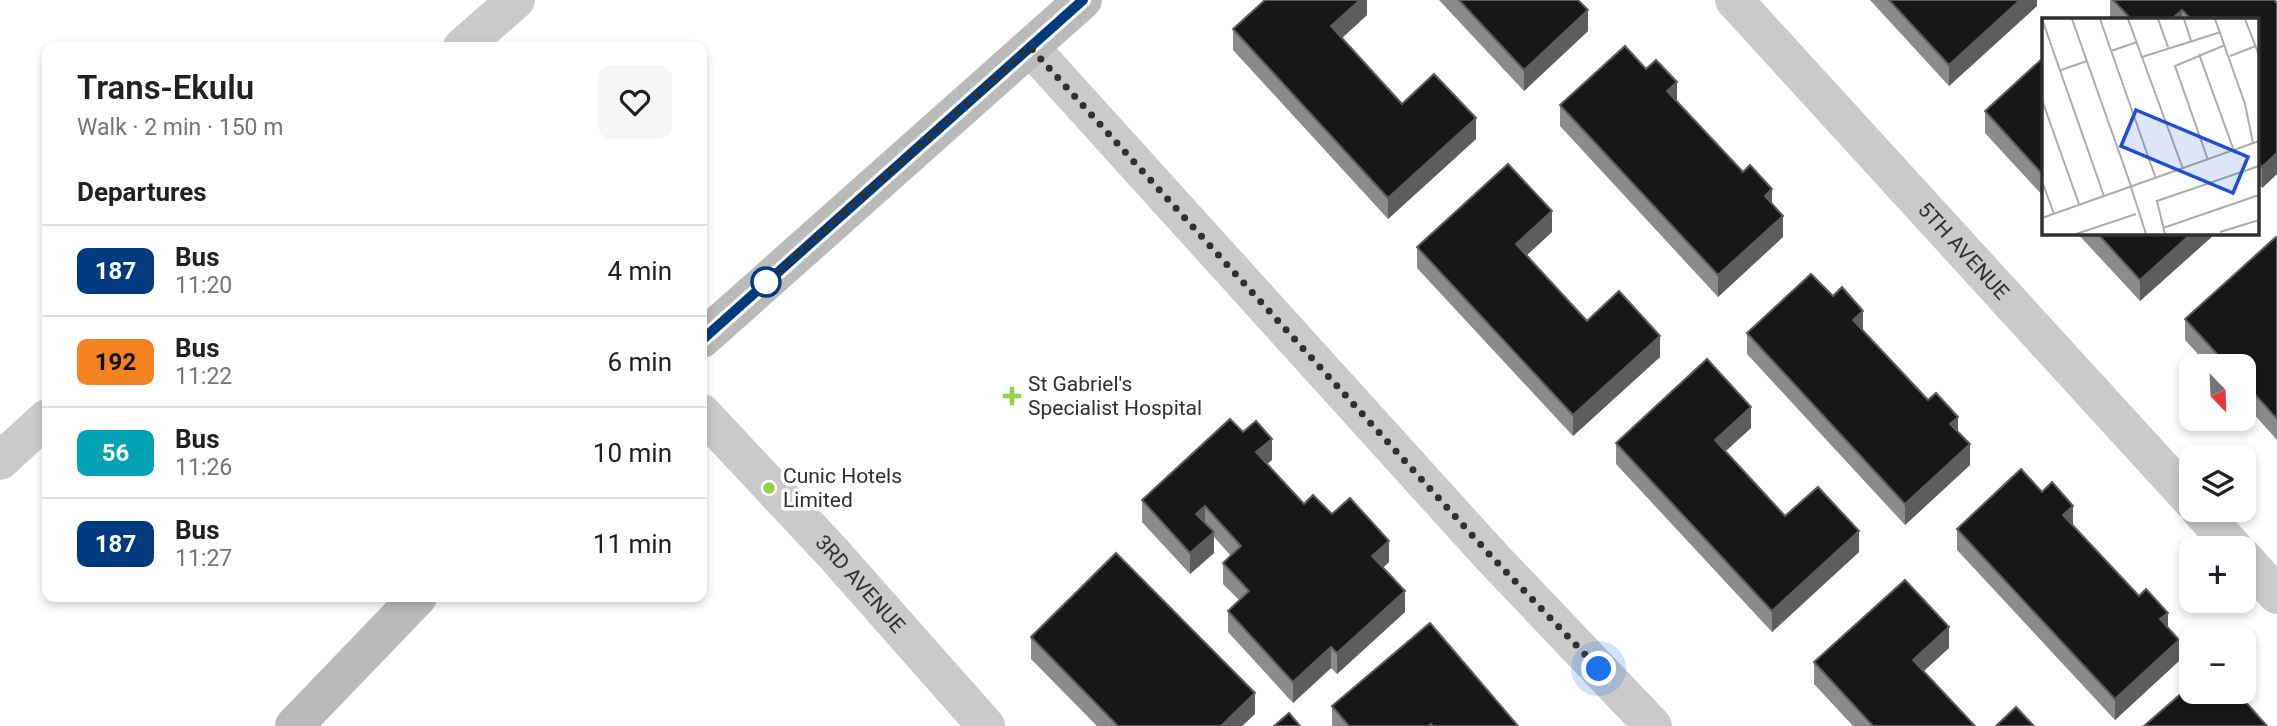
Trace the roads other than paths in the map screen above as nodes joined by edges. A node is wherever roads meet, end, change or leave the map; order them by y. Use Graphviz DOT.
graph roads {
  1 [pos="516,0"];
  2 [pos="1083,0"];
  3 [pos="1734,0"];
  4 [pos="468,42"];
  5 [pos="1030,47"];
  6 [pos="707,336"];
  7 [pos="707,418"];
  8 [pos="42,422"];
  9 [pos="0,460"];
  10 [pos="2179,487"];
  11 [pos="2211,522"];
  12 [pos="2223,536"];
  13 [pos="2256,571"];
  14 [pos="2277,594"];
  15 [pos="413,602"];
  16 [pos="295,726"];
  17 [pos="986,726"];
  18 [pos="1653,726"];
  1 -- 4 [label="street"];
  2 -- 5 [label="main road"];
  3 -- 10 [label="street, 5TH AVENUE"];
  5 -- 6 [label="main road"];
  5 -- 18 [label="street"];
  7 -- 17 [label="street, 3RD AVENUE"];
  8 -- 9 [label="street"];
  11 -- 12 [label="street"];
  13 -- 14 [label="street"];
  15 -- 16 [label="main road"];
}
